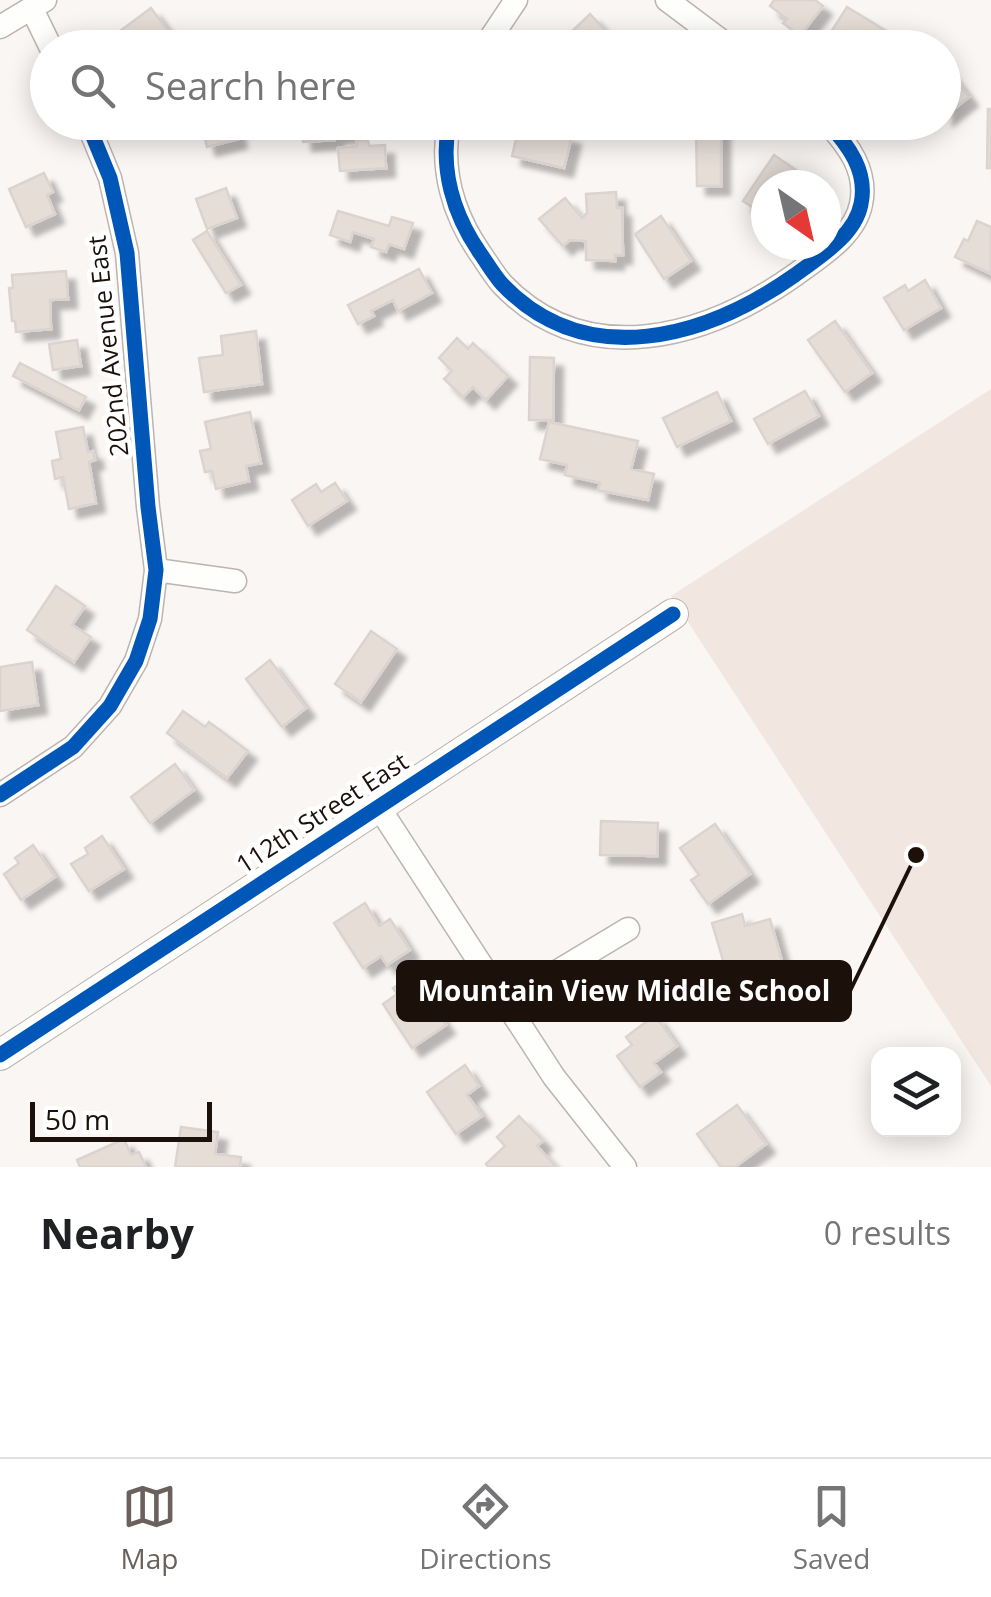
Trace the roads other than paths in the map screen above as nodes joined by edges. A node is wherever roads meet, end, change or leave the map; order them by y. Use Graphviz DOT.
graph roads {
  1 [pos="516,0"];
  2 [pos="667,0"];
  3 [pos="38,4"];
  4 [pos="0,26"];
  5 [pos="46,30"];
  6 [pos="496,30"];
  7 [pos="707,30"];
  8 [pos="95,140"];
  9 [pos="448,140"];
  10 [pos="844,140"];
  11 [pos="156,570"];
  12 [pos="235,581"];
  13 [pos="673,614"];
  14 [pos="0,795"];
  15 [pos="378,806"];
  16 [pos="628,929"];
  17 [pos="504,1002"];
  18 [pos="0,1055"];
  19 [pos="625,1167"];
  1 -- 6 [label="street"];
  2 -- 7 [label="street"];
  3 -- 4 [label="street"];
  3 -- 5 [label="street"];
  8 -- 11 [label="street, 202nd Avenue East"];
  9 -- 10 [label="street"];
  11 -- 12 [label="street"];
  11 -- 14 [label="street, 202nd Avenue East"];
  13 -- 15 [label="street, 112th Street East"];
  15 -- 17 [label="street"];
  15 -- 18 [label="street, 112th Street East"];
  16 -- 17 [label="street"];
  17 -- 19 [label="street"];
}
